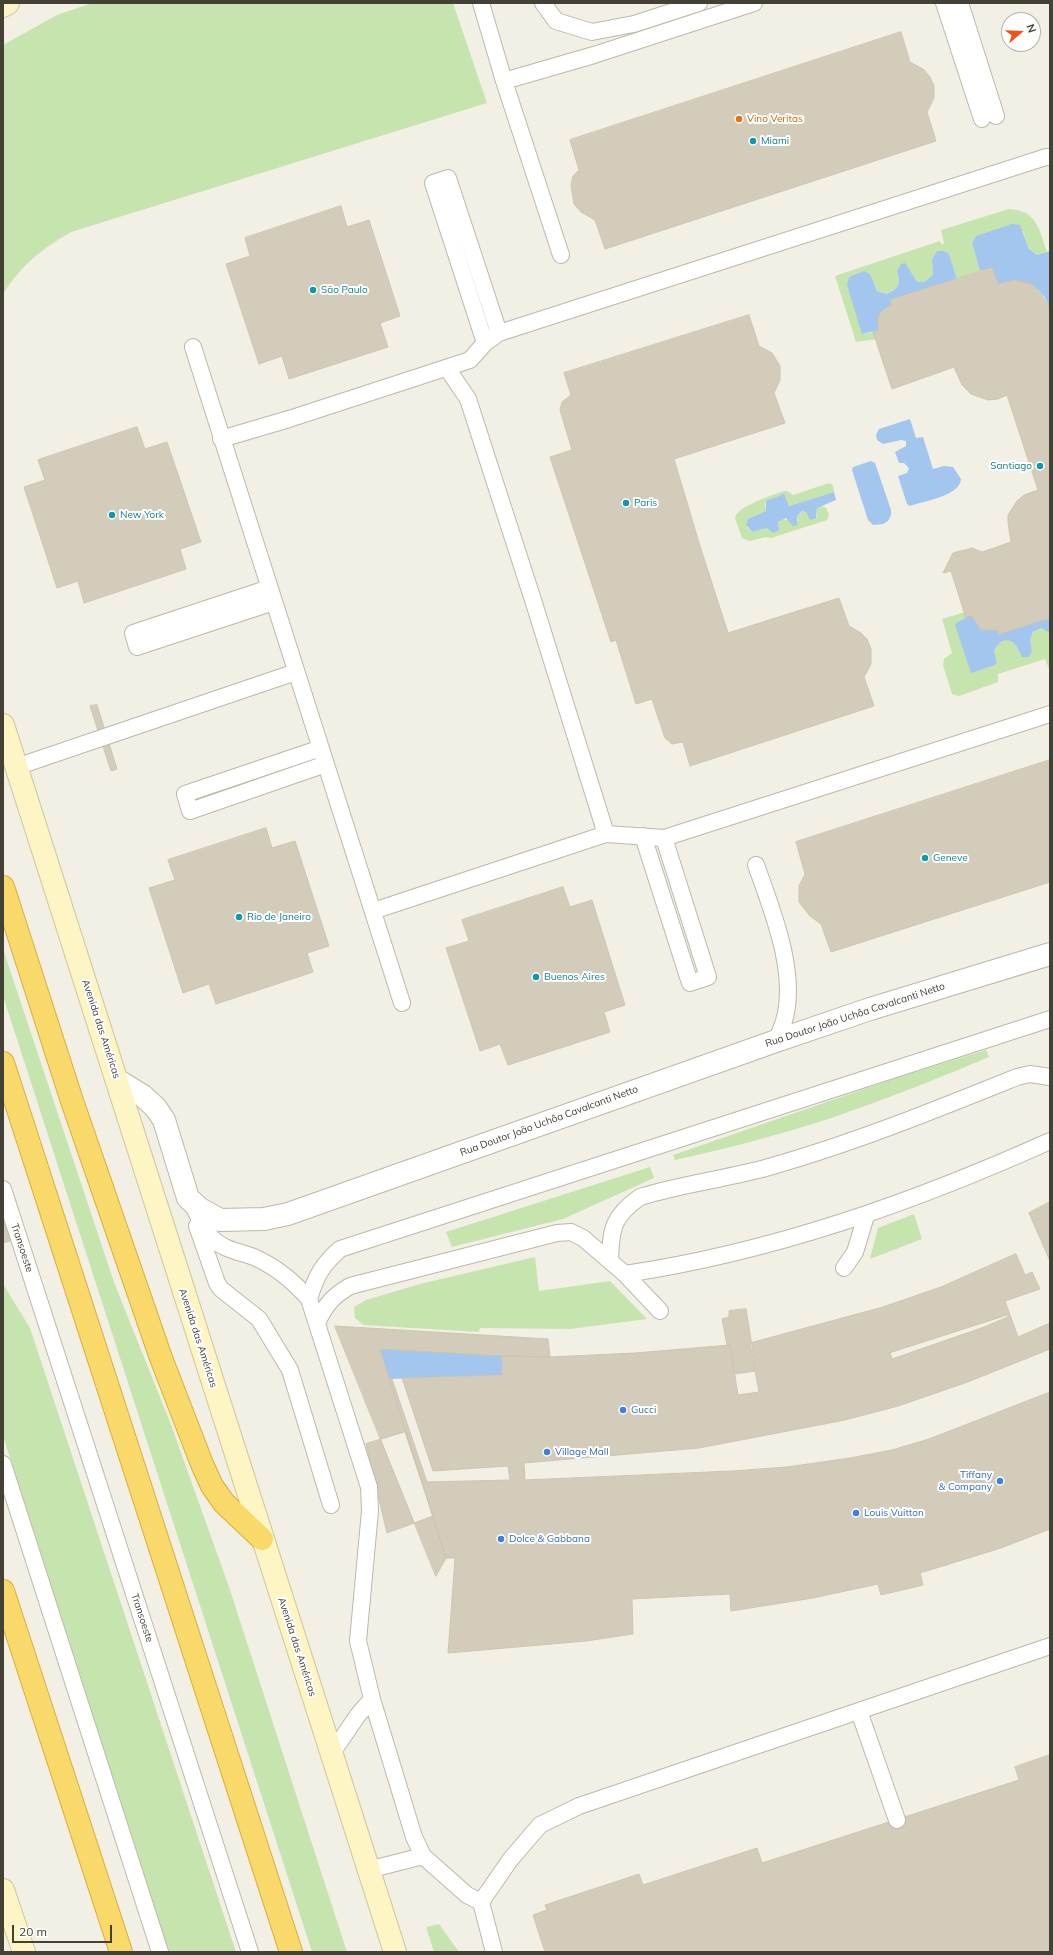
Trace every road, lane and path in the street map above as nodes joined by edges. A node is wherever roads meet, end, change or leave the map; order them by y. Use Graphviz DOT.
graph roads {
  1 [pos="8,3"];
  2 [pos="481,3"];
  3 [pos="543,3"];
  4 [pos="699,3"];
  5 [pos="754,3"];
  6 [pos="944,3"];
  7 [pos="960,3"];
  8 [pos="3,6"];
  9 [pos="504,81"];
  10 [pos="1050,157"];
  11 [pos="561,255"];
  12 [pos="499,333"];
  13 [pos="485,342"];
  14 [pos="193,347"];
  15 [pos="447,368"];
  16 [pos="221,439"];
  17 [pos="271,595"];
  18 [pos="296,672"];
  19 [pos="1050,714"];
  20 [pos="3,724"];
  21 [pos="321,748"];
  22 [pos="326,764"];
  23 [pos="16,767"];
  24 [pos="606,834"];
  25 [pos="643,836"];
  26 [pos="664,838"];
  27 [pos="756,865"];
  28 [pos="3,887"];
  29 [pos="373,911"];
  30 [pos="1050,954"];
  31 [pos="402,1003"];
  32 [pos="1050,1019"];
  33 [pos="776,1041"];
  34 [pos="3,1063"];
  35 [pos="1050,1077"];
  36 [pos="117,1080"];
  37 [pos="1050,1141"];
  38 [pos="3,1189"];
  39 [pos="188,1198"];
  40 [pos="866,1216"];
  41 [pos="3,1218"];
  42 [pos="610,1260"];
  43 [pos="844,1268"];
  44 [pos="625,1274"];
  45 [pos="34,1283"];
  46 [pos="309,1299"];
  47 [pos="660,1311"];
  48 [pos="317,1323"];
  49 [pos="3,1464"];
  50 [pos="331,1505"];
  51 [pos="262,1539"];
  52 [pos="3,1591"];
  53 [pos="1050,1646"];
  54 [pos="372,1699"];
  55 [pos="859,1711"];
  56 [pos="332,1753"];
  57 [pos="897,1820"];
  58 [pos="423,1856"];
  59 [pos="368,1870"];
  60 [pos="3,1890"];
  61 [pos="481,1902"];
  62 [pos="24,1952"];
  63 [pos="121,1952"];
  64 [pos="160,1952"];
  65 [pos="250,1952"];
  66 [pos="291,1952"];
  67 [pos="395,1952"];
  68 [pos="494,1952"];
  1 -- 8 [label="main road"];
  2 -- 9 [label="lane"];
  3 -- 4 [label="lane"];
  5 -- 9 [label="lane"];
  6 -- 7 [label="lane"];
  9 -- 11 [label="lane"];
  10 -- 12 [label="lane"];
  12 -- 13 [label="lane"];
  12 -- 13 [label="lane"];
  13 -- 15 [label="lane"];
  14 -- 16 [label="lane"];
  15 -- 16 [label="lane"];
  15 -- 24 [label="lane"];
  16 -- 17 [label="lane"];
  17 -- 17 [label="lane"];
  17 -- 18 [label="lane"];
  18 -- 21 [label="lane"];
  18 -- 23 [label="lane"];
  19 -- 26 [label="lane"];
  20 -- 23 [label="main road, Avenida das Américas"];
  21 -- 22 [label="lane"];
  21 -- 22 [label="lane"];
  22 -- 29 [label="lane"];
  23 -- 36 [label="main road, Avenida das Américas"];
  24 -- 25 [label="lane"];
  24 -- 29 [label="lane"];
  25 -- 26 [label="lane"];
  25 -- 26 [label="lane"];
  27 -- 33 [label="lane"];
  28 -- 51 [label="highway"];
  29 -- 31 [label="lane"];
  30 -- 33 [label="street, Rua Doutor João Uchôa Cavalcanti Netto"];
  32 -- 46 [label="lane"];
  33 -- 39 [label="street, Rua Doutor João Uchôa Cavalcanti Netto"];
  34 -- 66 [label="highway"];
  35 -- 42 [label="lane"];
  36 -- 39 [label="street"];
  36 -- 51 [label="main road, Avenida das Américas"];
  37 -- 40 [label="lane"];
  38 -- 45 [label="lane, Transoeste"];
  39 -- 46 [label="lane"];
  39 -- 50 [label="lane"];
  40 -- 43 [label="lane"];
  40 -- 44 [label="lane"];
  41 -- 45 [label="lane, Transoeste"];
  42 -- 44 [label="lane"];
  42 -- 48 [label="lane"];
  44 -- 47 [label="lane"];
  45 -- 65 [label="lane, Transoeste"];
  46 -- 48 [label="lane"];
  48 -- 54 [label="lane"];
  49 -- 64 [label="lane"];
  51 -- 56 [label="main road, Avenida das Américas"];
  52 -- 63 [label="highway"];
  53 -- 55 [label="lane"];
  54 -- 56 [label="lane"];
  54 -- 58 [label="lane"];
  55 -- 57 [label="lane"];
  55 -- 61 [label="lane"];
  56 -- 59 [label="main road, Avenida das Américas"];
  58 -- 59 [label="lane"];
  58 -- 61 [label="lane"];
  59 -- 67 [label="main road, Avenida das Américas"];
  60 -- 62 [label="main road"];
  61 -- 68 [label="lane"];
}
